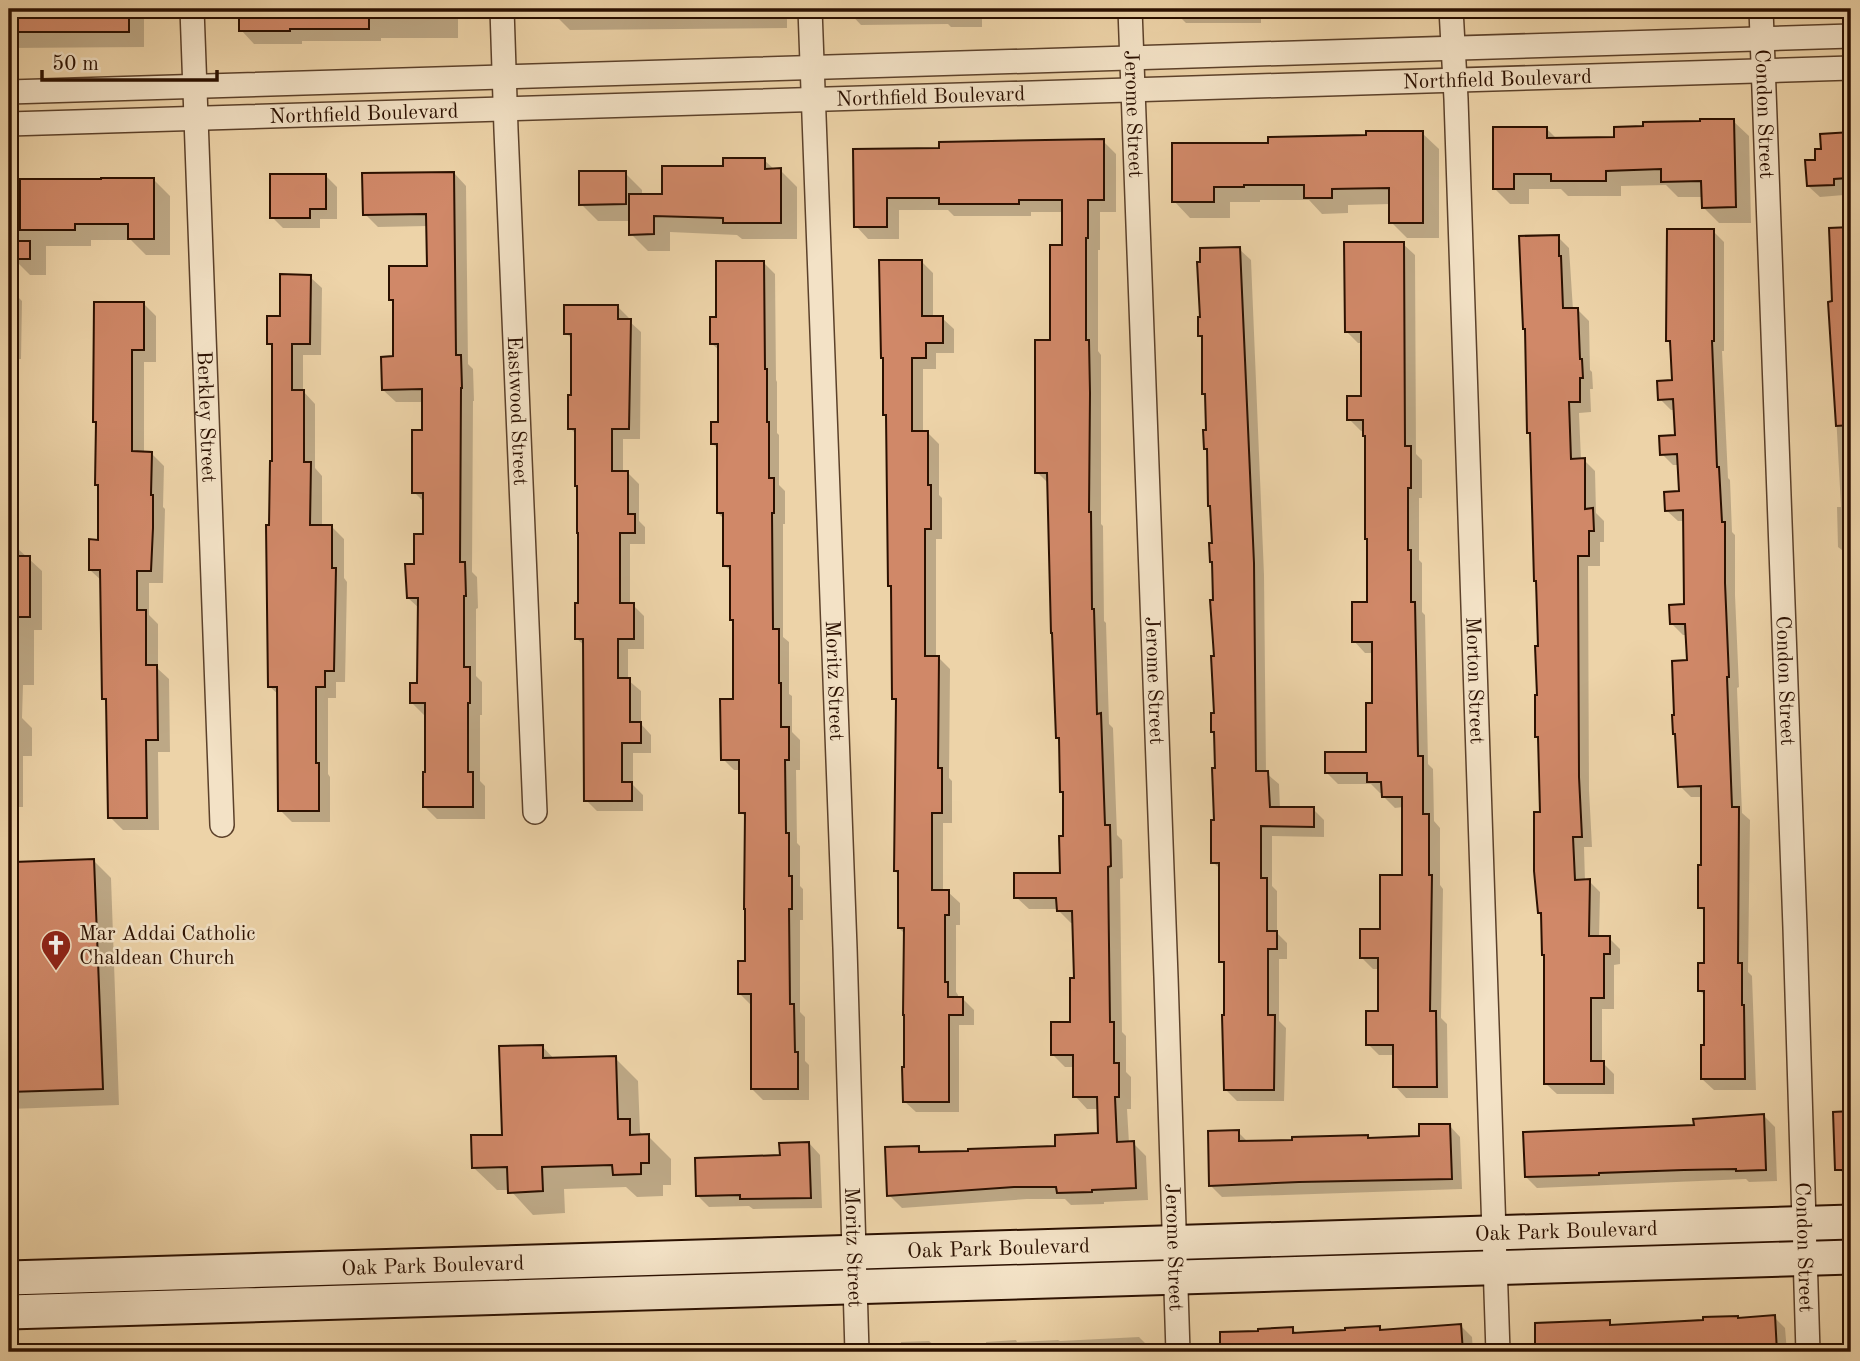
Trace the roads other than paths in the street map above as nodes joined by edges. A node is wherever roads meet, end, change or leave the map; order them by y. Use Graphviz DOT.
graph roads {
  1 [pos="191,9"];
  2 [pos="502,9"];
  3 [pos="810,9"];
  4 [pos="1130,9"];
  5 [pos="1451,9"];
  6 [pos="1760,9"];
  7 [pos="1851,36"];
  8 [pos="1762,38"];
  9 [pos="1453,49"];
  10 [pos="1133,59"];
  11 [pos="1851,68"];
  12 [pos="812,69"];
  13 [pos="1763,71"];
  14 [pos="504,78"];
  15 [pos="1455,80"];
  16 [pos="194,86"];
  17 [pos="1134,90"];
  18 [pos="9,92"];
  19 [pos="813,99"];
  20 [pos="505,110"];
  21 [pos="195,118"];
  22 [pos="9,124"];
  23 [pos="535,812"];
  24 [pos="222,825"];
  25 [pos="1851,1222"];
  26 [pos="1804,1224"];
  27 [pos="1494,1232"];
  28 [pos="1174,1242"];
  29 [pos="854,1251"];
  30 [pos="1851,1256"];
  31 [pos="1805,1258"];
  32 [pos="1495,1266"];
  33 [pos="147,1273"];
  34 [pos="1175,1276"];
  35 [pos="9,1278"];
  36 [pos="855,1286"];
  37 [pos="149,1308"];
  38 [pos="9,1312"];
  39 [pos="857,1352"];
  40 [pos="1178,1352"];
  41 [pos="1498,1352"];
  42 [pos="1808,1352"];
  1 -- 16 [label="street, Berkley Street"];
  2 -- 14 [label="street, Eastwood Street"];
  3 -- 12 [label="street, Moritz Street"];
  4 -- 10 [label="street, Jerome Street"];
  5 -- 9 [label="street, Morton Street"];
  6 -- 8 [label="street, Condon Street"];
  7 -- 8 [label="street, Northfield Boulevard"];
  8 -- 9 [label="street, Northfield Boulevard"];
  8 -- 13 [label="street, Condon Street"];
  9 -- 10 [label="street, Northfield Boulevard"];
  9 -- 15 [label="street, Morton Street"];
  10 -- 12 [label="street, Northfield Boulevard"];
  10 -- 17 [label="street, Jerome Street"];
  11 -- 13 [label="street, Northfield Boulevard"];
  12 -- 14 [label="street, Northfield Boulevard"];
  12 -- 19 [label="street, Moritz Street"];
  13 -- 15 [label="street, Northfield Boulevard"];
  13 -- 26 [label="street, Condon Street"];
  14 -- 16 [label="street, Northfield Boulevard"];
  14 -- 20 [label="street, Eastwood Street"];
  15 -- 17 [label="street, Northfield Boulevard"];
  15 -- 27 [label="street, Morton Street"];
  16 -- 18 [label="street, Northfield Boulevard"];
  16 -- 21 [label="street, Berkley Street"];
  17 -- 19 [label="street, Northfield Boulevard"];
  17 -- 28 [label="street, Jerome Street"];
  19 -- 20 [label="street, Northfield Boulevard"];
  19 -- 29 [label="street, Moritz Street"];
  20 -- 21 [label="street, Northfield Boulevard"];
  20 -- 23 [label="street, Eastwood Street"];
  21 -- 22 [label="street, Northfield Boulevard"];
  21 -- 24 [label="street, Berkley Street"];
  25 -- 26 [label="street, Oak Park Boulevard"];
  26 -- 27 [label="street, Oak Park Boulevard"];
  26 -- 31 [label="street, Condon Street"];
  27 -- 28 [label="street, Oak Park Boulevard"];
  27 -- 32 [label="street, Morton Street"];
  28 -- 29 [label="street, Oak Park Boulevard"];
  28 -- 34 [label="street, Jerome Street"];
  29 -- 33 [label="street, Oak Park Boulevard"];
  29 -- 36 [label="street, Moritz Street"];
  30 -- 31 [label="street, Oak Park Boulevard"];
  31 -- 32 [label="street, Oak Park Boulevard"];
  31 -- 42 [label="street, Condon Street"];
  32 -- 34 [label="street, Oak Park Boulevard"];
  32 -- 41 [label="street, Morton Street"];
  33 -- 35 [label="street, Oak Park Boulevard"];
  33 -- 37 [label="street"];
  34 -- 36 [label="street, Oak Park Boulevard"];
  34 -- 40 [label="street, Jerome Street"];
  36 -- 37 [label="street, Oak Park Boulevard"];
  36 -- 39 [label="street, Moritz Street"];
  37 -- 38 [label="street, Oak Park Boulevard"];
}
